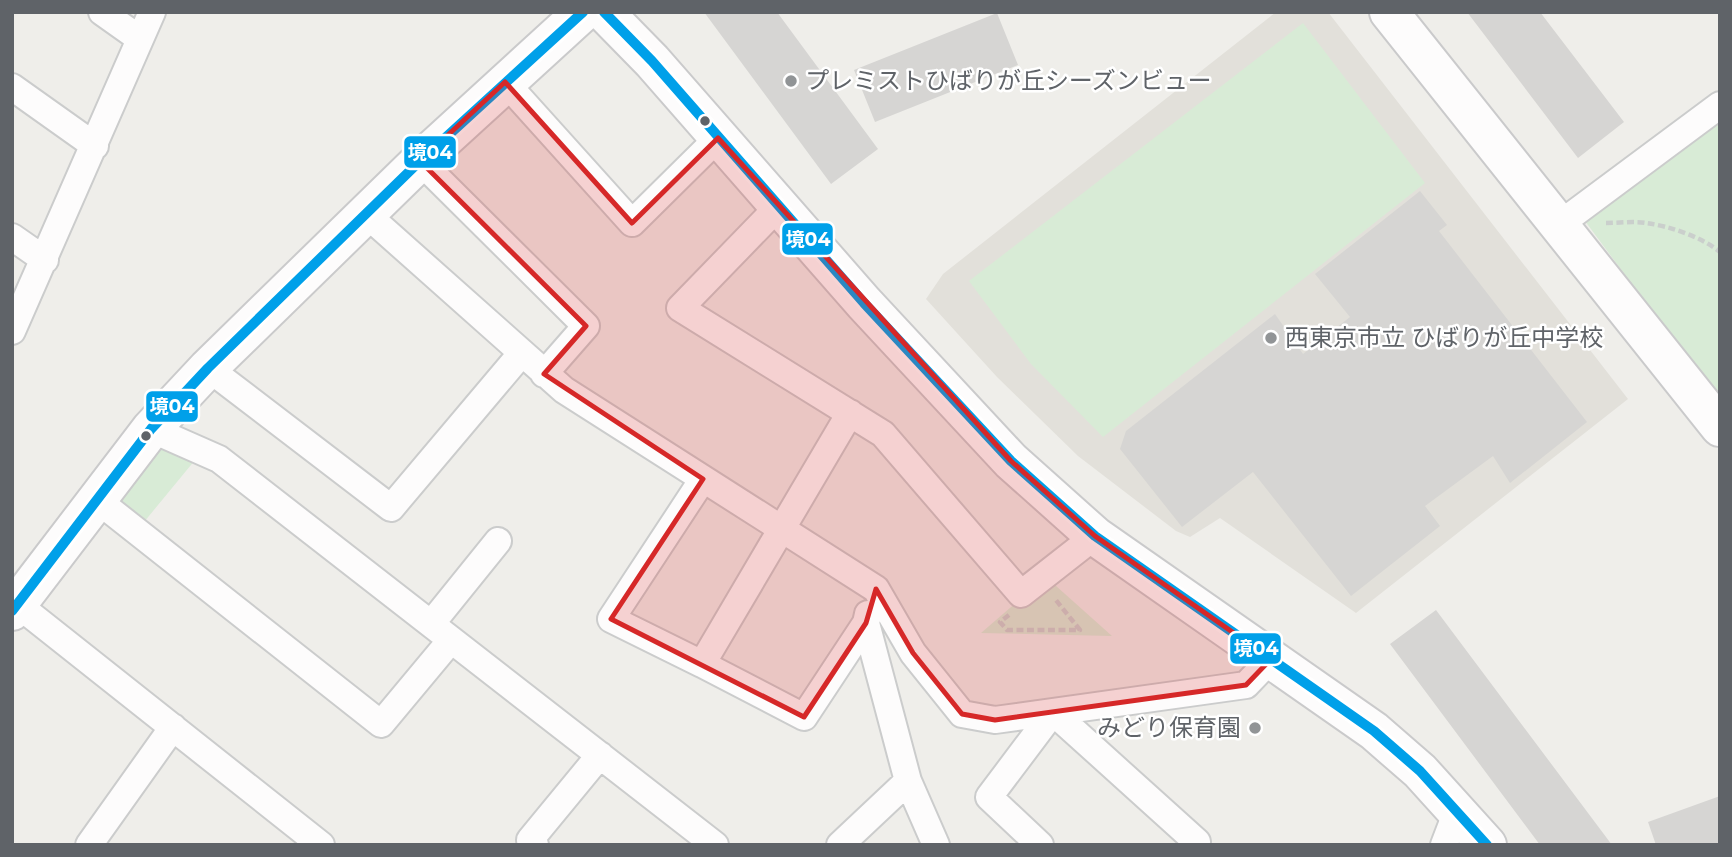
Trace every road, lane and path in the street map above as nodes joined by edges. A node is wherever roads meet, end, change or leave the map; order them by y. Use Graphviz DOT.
graph roads {
  1 [pos="102,12"];
  2 [pos="152,12"];
  3 [pos="1389,12"];
  4 [pos="586,13"];
  5 [pos="140,39"];
  6 [pos="505,82"];
  7 [pos="12,87"];
  8 [pos="1720,105"];
  9 [pos="718,138"];
  10 [pos="95,146"];
  11 [pos="420,161"];
  12 [pos="779,206"];
  13 [pos="366,214"];
  14 [pos="1560,224"];
  15 [pos="12,237"];
  16 [pos="1720,252"];
  17 [pos="45,260"];
  18 [pos="12,331"];
  19 [pos="520,355"];
  20 [pos="208,368"];
  21 [pos="544,374"];
  22 [pos="850,413"];
  23 [pos="1720,427"];
  24 [pos="151,429"];
  25 [pos="703,480"];
  26 [pos="96,499"];
  27 [pos="783,527"];
  28 [pos="1095,536"];
  29 [pos="498,541"];
  30 [pos="876,589"];
  31 [pos="15,608"];
  32 [pos="866,623"];
  33 [pos="441,632"];
  34 [pos="1271,659"];
  35 [pos="702,664"];
  36 [pos="1053,712"];
  37 [pos="173,727"];
  38 [pos="600,755"];
  39 [pos="908,781"];
  40 [pos="1450,828"];
  41 [pos="306,840"];
  42 [pos="89,845"];
  43 [pos="535,845"];
  44 [pos="715,845"];
  45 [pos="839,845"];
  46 [pos="936,845"];
  47 [pos="1040,845"];
  48 [pos="1195,845"];
  49 [pos="1487,845"];
  1 -- 5 [label="street"];
  2 -- 5 [label="street"];
  3 -- 14 [label="street"];
  4 -- 6 [label="street"];
  4 -- 9 [label="street"];
  5 -- 10 [label="street"];
  6 -- 9 [label="street"];
  6 -- 11 [label="street"];
  7 -- 10 [label="street"];
  8 -- 14 [label="street"];
  9 -- 12 [label="street"];
  10 -- 17 [label="street"];
  11 -- 13 [label="street"];
  11 -- 21 [label="street"];
  12 -- 22 [label="street"];
  12 -- 28 [label="street"];
  13 -- 19 [label="street"];
  13 -- 20 [label="street"];
  14 -- 16 [label="path"];
  14 -- 23 [label="street"];
  15 -- 17 [label="street"];
  17 -- 18 [label="street"];
  19 -- 20 [label="street"];
  19 -- 21 [label="street"];
  20 -- 24 [label="street"];
  21 -- 25 [label="street"];
  22 -- 27 [label="street"];
  22 -- 28 [label="street"];
  24 -- 26 [label="street"];
  24 -- 33 [label="street"];
  25 -- 27 [label="street"];
  25 -- 35 [label="street"];
  26 -- 31 [label="street"];
  26 -- 33 [label="street"];
  27 -- 30 [label="street"];
  27 -- 35 [label="street"];
  28 -- 34 [label="street"];
  29 -- 33 [label="street"];
  30 -- 32 [label="street"];
  30 -- 36 [label="street"];
  31 -- 37 [label="street"];
  32 -- 35 [label="street"];
  32 -- 39 [label="street"];
  33 -- 38 [label="street"];
  34 -- 36 [label="street"];
  34 -- 40 [label="street"];
  36 -- 47 [label="street"];
  36 -- 48 [label="street"];
  37 -- 41 [label="street"];
  37 -- 42 [label="street"];
  38 -- 43 [label="street"];
  38 -- 44 [label="street"];
  39 -- 45 [label="street"];
  39 -- 46 [label="street"];
  40 -- 49 [label="street"];
}
